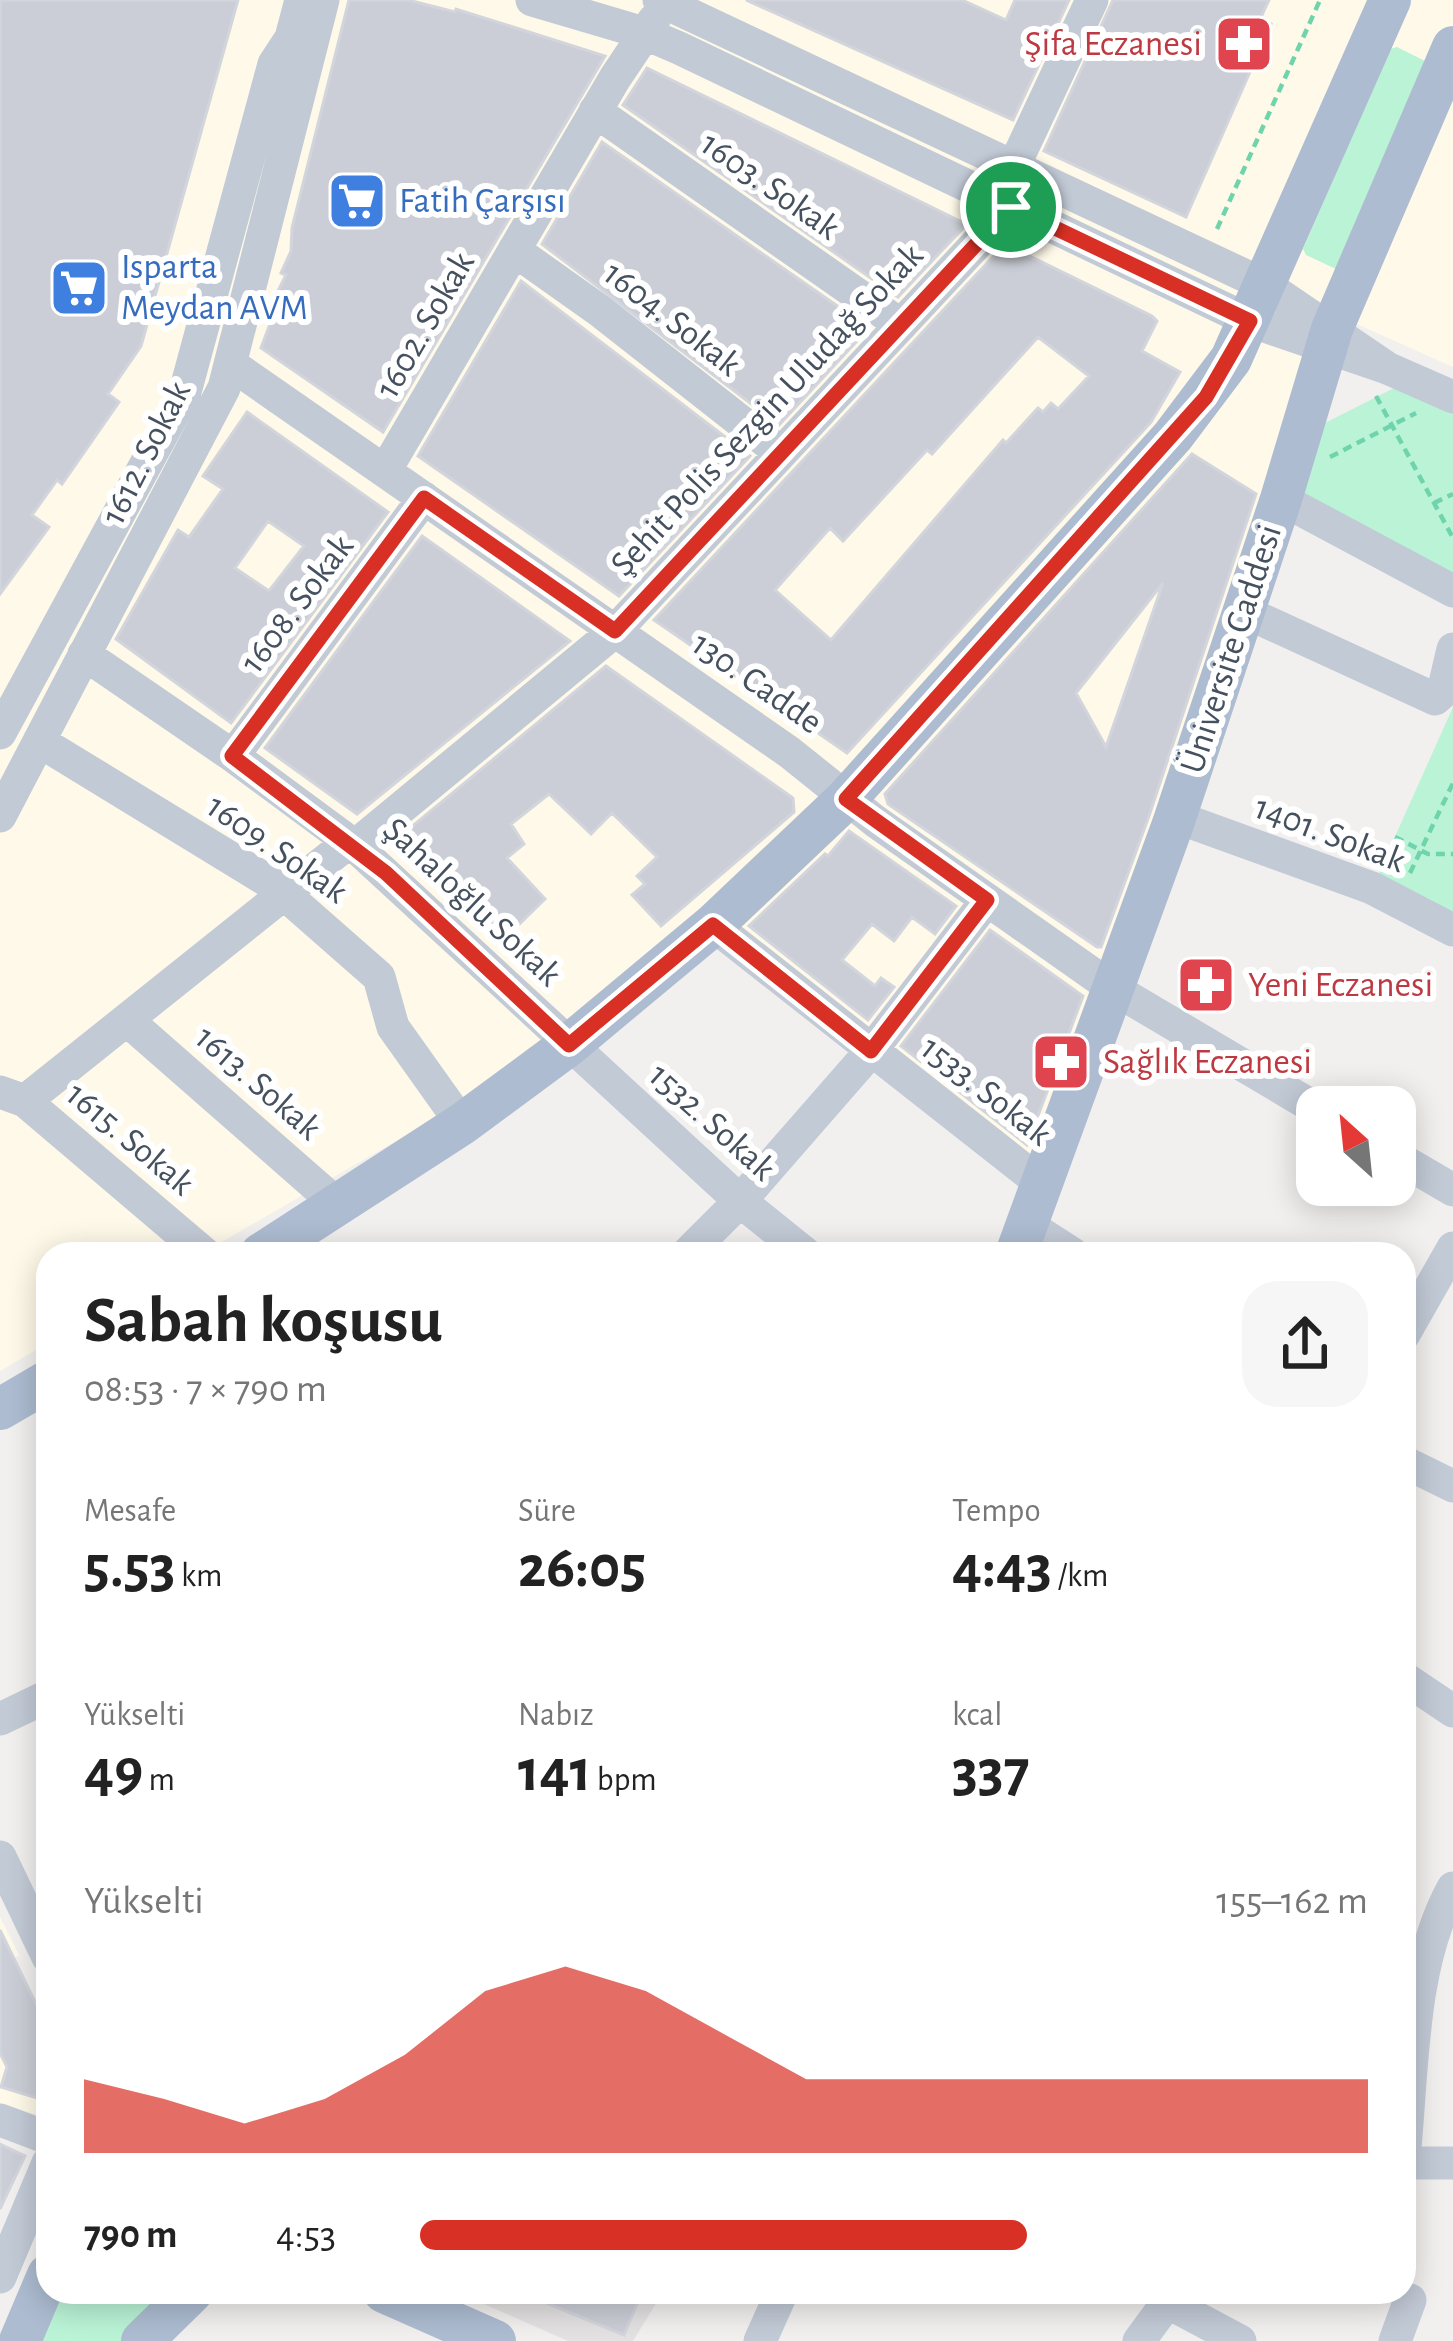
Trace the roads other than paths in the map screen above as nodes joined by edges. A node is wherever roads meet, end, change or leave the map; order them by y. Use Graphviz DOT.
graph roads {
  1 [pos="280,0"];
  2 [pos="301,0"];
  3 [pos="323,0"];
  4 [pos="532,0"];
  5 [pos="1092,0"];
  6 [pos="1390,0"];
  7 [pos="665,1"];
  8 [pos="644,33"];
  9 [pos="1453,47"];
  10 [pos="274,64"];
  11 [pos="596,111"];
  12 [pos="1014,166"];
  13 [pos="1011,207"];
  14 [pos="514,250"];
  15 [pos="1257,303"];
  16 [pos="901,325"];
  17 [pos="1329,339"];
  18 [pos="232,365"];
  19 [pos="1451,396"];
  20 [pos="781,453"];
  21 [pos="385,472"];
  22 [pos="424,498"];
  23 [pos="1281,499"];
  24 [pos="1453,591"];
  25 [pos="1244,611"];
  26 [pos="615,631"];
  27 [pos="1453,649"];
  28 [pos="84,654"];
  29 [pos="0,734"];
  30 [pos="39,741"];
  31 [pos="232,756"];
  32 [pos="846,799"];
  33 [pos="0,816"];
  34 [pos="1176,818"];
  35 [pos="352,844"];
  36 [pos="285,893"];
  37 [pos="987,900"];
  38 [pos="713,925"];
  39 [pos="1453,930"];
  40 [pos="1114,989"];
  41 [pos="127,1020"];
  42 [pos="569,1045"];
  43 [pos="871,1051"];
  44 [pos="13,1097"];
  45 [pos="1296,1097"];
  46 [pos="462,1124"];
  47 [pos="1416,1168"];
  48 [pos="1042,1184"];
  49 [pos="1453,1190"];
  50 [pos="740,1201"];
  51 [pos="338,1205"];
  52 [pos="1022,1239"];
  53 [pos="190,1242"];
  54 [pos="291,1242"];
  55 [pos="699,1242"];
  56 [pos="791,1242"];
  57 [pos="1453,1248"];
  58 [pos="1416,1313"];
  59 [pos="36,1388"];
  60 [pos="0,1409"];
  61 [pos="1416,1468"];
  62 [pos="1453,1486"];
  63 [pos="1416,1686"];
  64 [pos="36,1702"];
  65 [pos="1453,1711"];
  66 [pos="0,1719"];
  67 [pos="0,1857"];
  68 [pos="1453,1888"];
  69 [pos="36,1929"];
  70 [pos="1416,2005"];
  71 [pos="0,2120"];
  72 [pos="36,2134"];
  73 [pos="1416,2161"];
  74 [pos="1453,2163"];
  75 [pos="36,2192"];
  76 [pos="0,2277"];
  77 [pos="36,2304"];
  78 [pos="181,2304"];
  79 [pos="412,2304"];
  80 [pos="777,2304"];
  81 [pos="1166,2304"];
  82 [pos="1182,2304"];
  83 [pos="1409,2304"];
  84 [pos="20,2341"];
  85 [pos="142,2341"];
  86 [pos="495,2341"];
  87 [pos="760,2341"];
  88 [pos="1139,2341"];
  89 [pos="1240,2341"];
  90 [pos="1395,2341"];
  1 -- 10 [label="street"];
  2 -- 10 [label="street"];
  3 -- 18 [label="street, 1612. Sokak"];
  4 -- 8 [label="street"];
  5 -- 12 [label="street"];
  6 -- 15 [label="main road"];
  7 -- 8 [label="street, 1602. Sokak"];
  7 -- 12 [label="street"];
  8 -- 11 [label="street, 1602. Sokak"];
  8 -- 13 [label="street"];
  9 -- 17 [label="main road, Üniversite Caddesi"];
  10 -- 29 [label="street"];
  11 -- 14 [label="street, 1602. Sokak"];
  11 -- 16 [label="street, 1603. Sokak"];
  12 -- 15 [label="street"];
  13 -- 15 [label="street"];
  13 -- 16 [label="street, Şehit Polis Sezgin Uludağ Sokak"];
  14 -- 20 [label="street, 1604. Sokak"];
  14 -- 21 [label="street, 1602. Sokak"];
  15 -- 17 [label="street"];
  15 -- 32 [label="main road"];
  16 -- 20 [label="street, Şehit Polis Sezgin Uludağ Sokak"];
  17 -- 19 [label="street"];
  17 -- 23 [label="main road, Üniversite Caddesi"];
  18 -- 21 [label="street, 130. Cadde"];
  18 -- 28 [label="street, 1612. Sokak"];
  20 -- 26 [label="street, Şehit Polis Sezgin Uludağ Sokak"];
  21 -- 22 [label="street, 130. Cadde"];
  22 -- 26 [label="street, 130. Cadde"];
  22 -- 31 [label="street, 1608. Sokak"];
  23 -- 24 [label="street"];
  23 -- 25 [label="main road, Üniversite Caddesi"];
  25 -- 27 [label="street"];
  25 -- 34 [label="main road, Üniversite Caddesi"];
  26 -- 32 [label="street, 130. Cadde"];
  26 -- 35 [label="street, Şehit Polis Sezgin Uludağ Sokak"];
  28 -- 30 [label="street, 1612. Sokak"];
  28 -- 31 [label="street, Şahaloğlu Sokak"];
  30 -- 33 [label="street, 1612. Sokak"];
  30 -- 36 [label="street, 1609. Sokak"];
  31 -- 35 [label="street, Şahaloğlu Sokak"];
  32 -- 37 [label="street, 130. Cadde"];
  32 -- 38 [label="main road"];
  34 -- 39 [label="street, 1401. Sokak"];
  34 -- 40 [label="main road, Üniversite Caddesi"];
  35 -- 36 [label="street, Şehit Polis Sezgin Uludağ Sokak"];
  35 -- 42 [label="street, Şahaloğlu Sokak"];
  36 -- 41 [label="street, Şehit Polis Sezgin Uludağ Sokak"];
  36 -- 46 [label="street, 1609. Sokak"];
  37 -- 40 [label="street, 130. Cadde"];
  37 -- 43 [label="street"];
  38 -- 42 [label="main road"];
  38 -- 43 [label="street, 1533. Sokak"];
  40 -- 45 [label="street, 130. Cadde"];
  40 -- 48 [label="main road, Üniversite Caddesi"];
  41 -- 44 [label="street, Şehit Polis Sezgin Uludağ Sokak"];
  41 -- 51 [label="street, 1613. Sokak"];
  42 -- 46 [label="main road"];
  42 -- 50 [label="street, 1532. Sokak"];
  43 -- 48 [label="street, 1533. Sokak"];
  43 -- 50 [label="street"];
  44 -- 53 [label="street, 1615. Sokak"];
  46 -- 51 [label="main road"];
  47 -- 49 [label="street"];
  48 -- 52 [label="main road, Üniversite Caddesi"];
  50 -- 55 [label="street"];
  50 -- 56 [label="street, 1532. Sokak"];
  51 -- 54 [label="main road"];
  57 -- 58 [label="street"];
  59 -- 60 [label="main road"];
  61 -- 62 [label="street"];
  63 -- 65 [label="street"];
  64 -- 66 [label="street"];
  67 -- 69 [label="street"];
  68 -- 70 [label="street"];
  71 -- 72 [label="street"];
  73 -- 74 [label="street"];
  75 -- 76 [label="street"];
  77 -- 84 [label="main road"];
  78 -- 85 [label="main road"];
  79 -- 86 [label="main road"];
  80 -- 87 [label="street"];
  81 -- 88 [label="street"];
  82 -- 89 [label="street"];
  83 -- 90 [label="street"];
}
